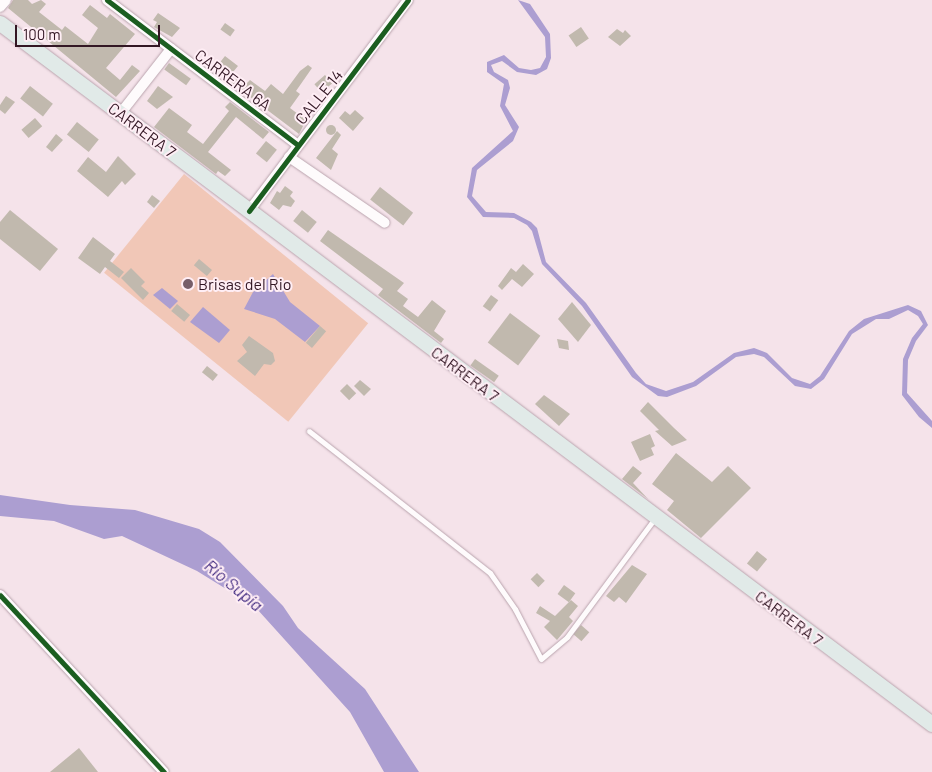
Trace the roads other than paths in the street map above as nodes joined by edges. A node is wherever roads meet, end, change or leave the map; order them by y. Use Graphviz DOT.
graph roads {
  1 [pos="6,0"];
  2 [pos="107,0"];
  3 [pos="408,0"];
  4 [pos="0,7"];
  5 [pos="0,23"];
  6 [pos="171,49"];
  7 [pos="120,114"];
  8 [pos="297,144"];
  9 [pos="289,157"];
  10 [pos="249,210"];
  11 [pos="385,223"];
  12 [pos="309,431"];
  13 [pos="655,518"];
  14 [pos="0,595"];
  15 [pos="932,724"];
  16 [pos="164,772"];
  1 -- 4 [label="street"];
  2 -- 6 [label="street, CARRERA 6A"];
  3 -- 8 [label="street, CALLE 14"];
  5 -- 7 [label="main road, CARRERA 7"];
  6 -- 7 [label="street"];
  6 -- 8 [label="street, CARRERA 6A"];
  7 -- 10 [label="main road, CARRERA 7"];
  8 -- 9 [label="street, CALLE 14"];
  9 -- 10 [label="street, CALLE 14"];
  9 -- 11 [label="street"];
  10 -- 13 [label="main road, CARRERA 7"];
  12 -- 13 [label="lane"];
  13 -- 15 [label="main road, CARRERA 7"];
  14 -- 16 [label="street"];
}
